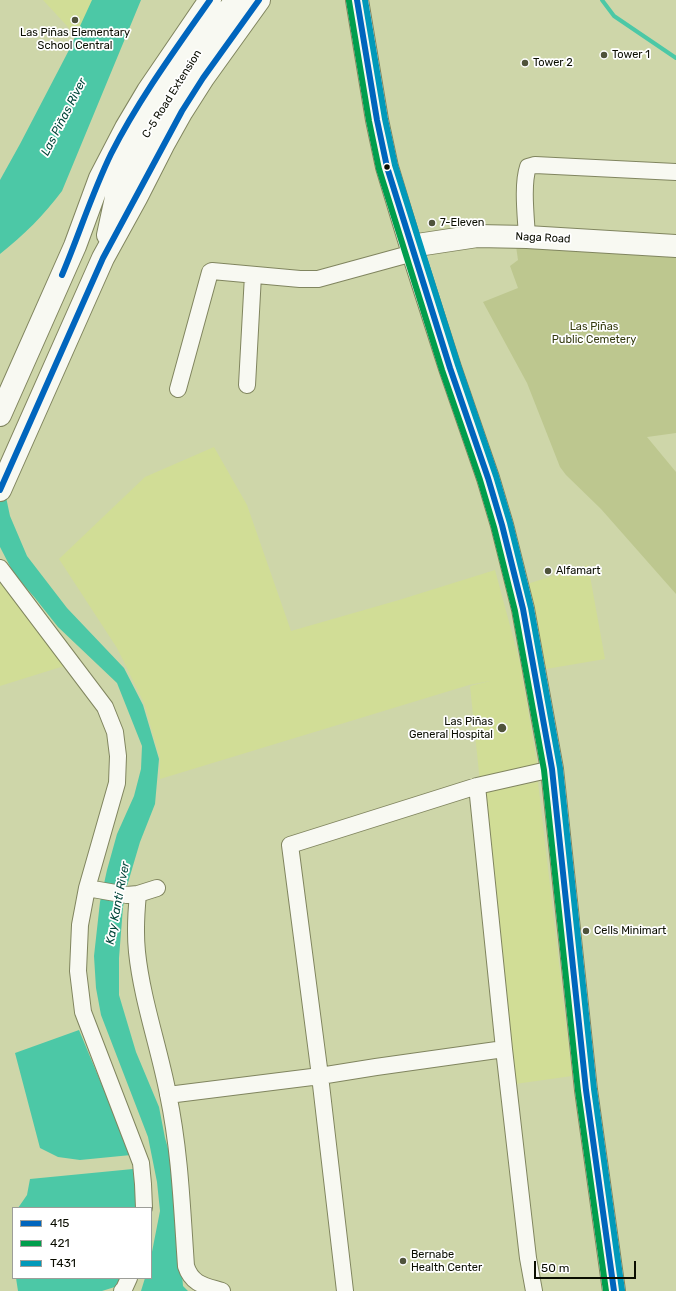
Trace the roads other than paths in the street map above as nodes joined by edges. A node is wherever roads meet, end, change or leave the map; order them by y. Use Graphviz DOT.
graph roads {
  1 [pos="210,0"];
  2 [pos="236,0"];
  3 [pos="259,0"];
  4 [pos="358,0"];
  5 [pos="676,172"];
  6 [pos="117,193"];
  7 [pos="527,237"];
  8 [pos="75,246"];
  9 [pos="676,246"];
  10 [pos="412,250"];
  11 [pos="103,258"];
  12 [pos="253,275"];
  13 [pos="247,385"];
  14 [pos="178,389"];
  15 [pos="0,415"];
  16 [pos="0,490"];
  17 [pos="0,568"];
  18 [pos="552,769"];
  19 [pos="477,786"];
  20 [pos="91,888"];
  21 [pos="157,888"];
  22 [pos="132,895"];
  23 [pos="504,1049"];
  24 [pos="320,1076"];
  25 [pos="168,1095"];
  26 [pos="144,1207"];
  27 [pos="129,1279"];
  28 [pos="122,1291"];
  29 [pos="222,1291"];
  30 [pos="345,1291"];
  31 [pos="534,1291"];
  32 [pos="614,1291"];
  1 -- 8 [label="main road, C-5 Road Extension"];
  2 -- 6 [label="main road, C-5 Road Extension"];
  3 -- 11 [label="main road, C-5 Road Extension"];
  4 -- 10 [label="main road"];
  5 -- 7 [label="street"];
  6 -- 8 [label="main road, C-5 Road Extension"];
  6 -- 11 [label="main road, C-5 Road Extension"];
  7 -- 9 [label="main road, Naga Road"];
  7 -- 10 [label="main road, Naga Road"];
  8 -- 15 [label="main road, C-5 Road Extension"];
  10 -- 12 [label="street"];
  10 -- 18 [label="main road"];
  11 -- 16 [label="main road, C-5 Road Extension"];
  12 -- 13 [label="street"];
  12 -- 14 [label="street"];
  17 -- 20 [label="street"];
  18 -- 19 [label="street"];
  18 -- 32 [label="main road"];
  19 -- 23 [label="street"];
  19 -- 24 [label="street"];
  20 -- 22 [label="street"];
  20 -- 26 [label="street"];
  21 -- 22 [label="street"];
  22 -- 25 [label="street"];
  23 -- 24 [label="street"];
  23 -- 31 [label="street"];
  24 -- 25 [label="street"];
  24 -- 30 [label="street"];
  25 -- 29 [label="street"];
  27 -- 28 [label="street"];
}
